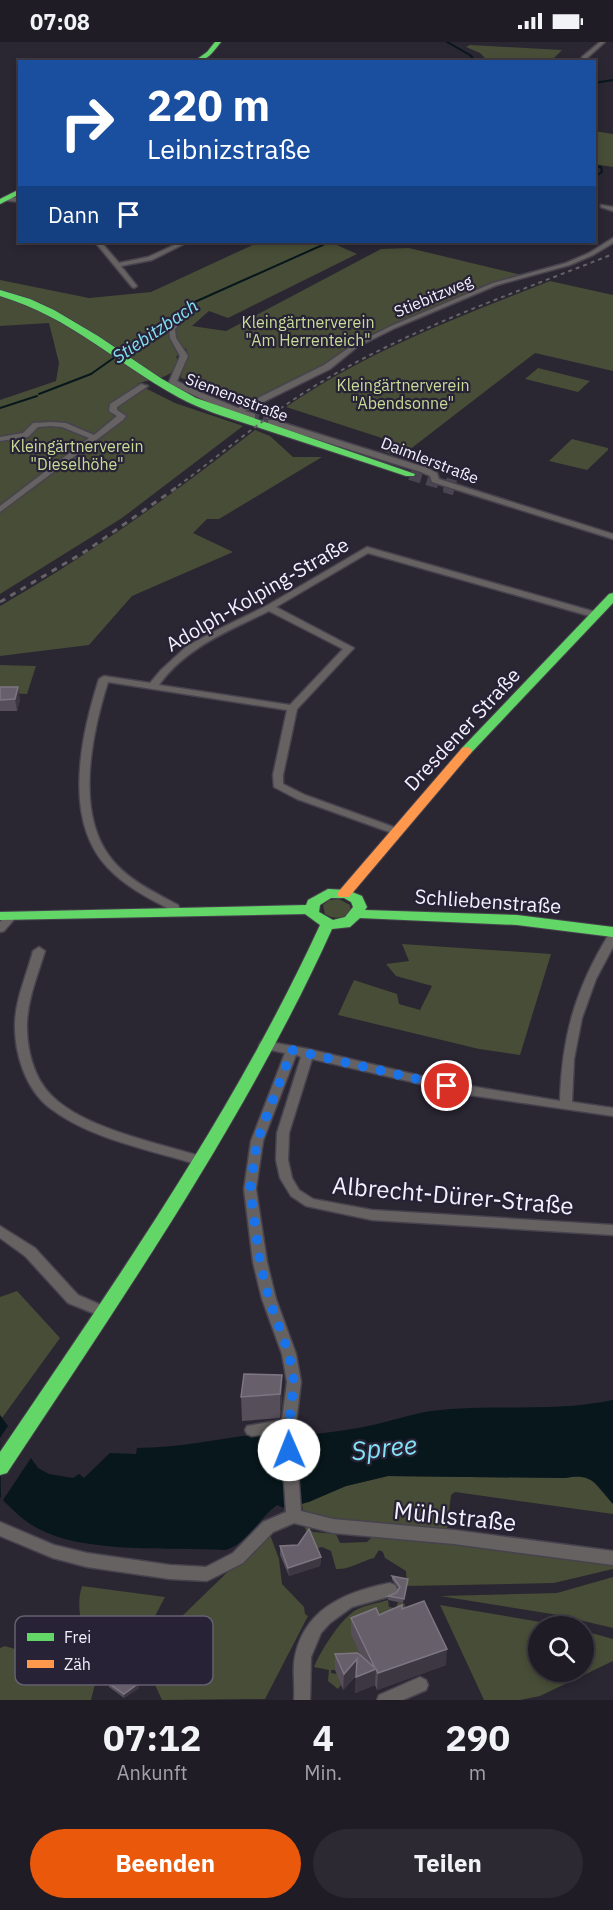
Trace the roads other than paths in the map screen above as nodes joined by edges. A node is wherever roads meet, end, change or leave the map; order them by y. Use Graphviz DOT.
graph roads {
  1 [pos="218,42"];
  2 [pos="603,42"];
  3 [pos="584,58"];
  4 [pos="199,60"];
  5 [pos="18,192"];
  6 [pos="2,200"];
  7 [pos="18,200"];
  8 [pos="603,206"];
  9 [pos="613,209"];
  10 [pos="613,240"];
  11 [pos="99,243"];
  12 [pos="183,243"];
  13 [pos="118,265"];
  14 [pos="134,286"];
  15 [pos="0,293"];
  16 [pos="184,310"];
  17 [pos="144,386"];
  18 [pos="238,411"];
  19 [pos="252,416"];
  20 [pos="272,422"];
  21 [pos="93,437"];
  22 [pos="0,439"];
  23 [pos="411,474"];
  24 [pos="0,510"];
  25 [pos="613,537"];
  26 [pos="613,596"];
  27 [pos="269,607"];
  28 [pos="596,615"];
  29 [pos="153,686"];
  30 [pos="292,708"];
  31 [pos="395,831"];
  32 [pos="344,894"];
  33 [pos="311,909"];
  34 [pos="176,912"];
  35 [pos="360,914"];
  36 [pos="6,916"];
  37 [pos="327,924"];
  38 [pos="0,928"];
  39 [pos="613,932"];
  40 [pos="613,937"];
  41 [pos="39,951"];
  42 [pos="265,1045"];
  43 [pos="292,1050"];
  44 [pos="308,1053"];
  45 [pos="566,1106"];
  46 [pos="613,1112"];
  47 [pos="199,1160"];
  48 [pos="613,1230"];
  49 [pos="0,1231"];
  50 [pos="100,1317"];
  51 [pos="288,1428"];
  52 [pos="252,1430"];
  53 [pos="0,1467"];
  54 [pos="294,1511"];
  55 [pos="0,1530"];
  56 [pos="613,1558"];
  57 [pos="390,1590"];
  58 [pos="420,1685"];
  59 [pos="302,1700"];
  60 [pos="385,1700"];
  1 -- 4 [label="main road"];
  2 -- 3 [label="street"];
  5 -- 6 [label="main road"];
  6 -- 7 [label="street"];
  8 -- 9 [label="street"];
  10 -- 18 [label="street, Stiebitzweg"];
  11 -- 13 [label="street"];
  12 -- 13 [label="street"];
  13 -- 14 [label="street"];
  15 -- 23 [label="main road, Siemensstraße"];
  16 -- 18 [label="street"];
  17 -- 21 [label="street"];
  18 -- 19 [label="street"];
  20 -- 25 [label="street, Daimlerstraße"];
  21 -- 22 [label="street"];
  21 -- 24 [label="street"];
  26 -- 28 [label="main road, Dresdener Straße"];
  27 -- 28 [label="street, Adolph-Kolping-Straße"];
  27 -- 29 [label="street, Adolph-Kolping-Straße"];
  27 -- 30 [label="street"];
  28 -- 31 [label="main road, Dresdener Straße"];
  29 -- 30 [label="street"];
  29 -- 34 [label="street"];
  30 -- 31 [label="street"];
  31 -- 32 [label="main road, Dresdener Straße"];
  32 -- 33 [label="main road"];
  32 -- 35 [label="main road"];
  33 -- 34 [label="main road"];
  33 -- 37 [label="main road"];
  34 -- 36 [label="main road"];
  35 -- 37 [label="main road"];
  35 -- 39 [label="main road, Schliebenstraße"];
  36 -- 38 [label="street"];
  37 -- 42 [label="main road"];
  40 -- 45 [label="street"];
  41 -- 47 [label="street"];
  42 -- 43 [label="street"];
  42 -- 47 [label="main road"];
  43 -- 44 [label="street"];
  43 -- 51 [label="street"];
  44 -- 45 [label="street"];
  44 -- 48 [label="street, Albrecht-Dürer-Straße"];
  45 -- 46 [label="street"];
  47 -- 50 [label="main road"];
  49 -- 50 [label="street"];
  50 -- 53 [label="main road"];
  51 -- 52 [label="street"];
  51 -- 54 [label="street"];
  54 -- 55 [label="street"];
  54 -- 56 [label="street, Mühlstraße"];
  57 -- 59 [label="street"];
  58 -- 60 [label="street"];
}
